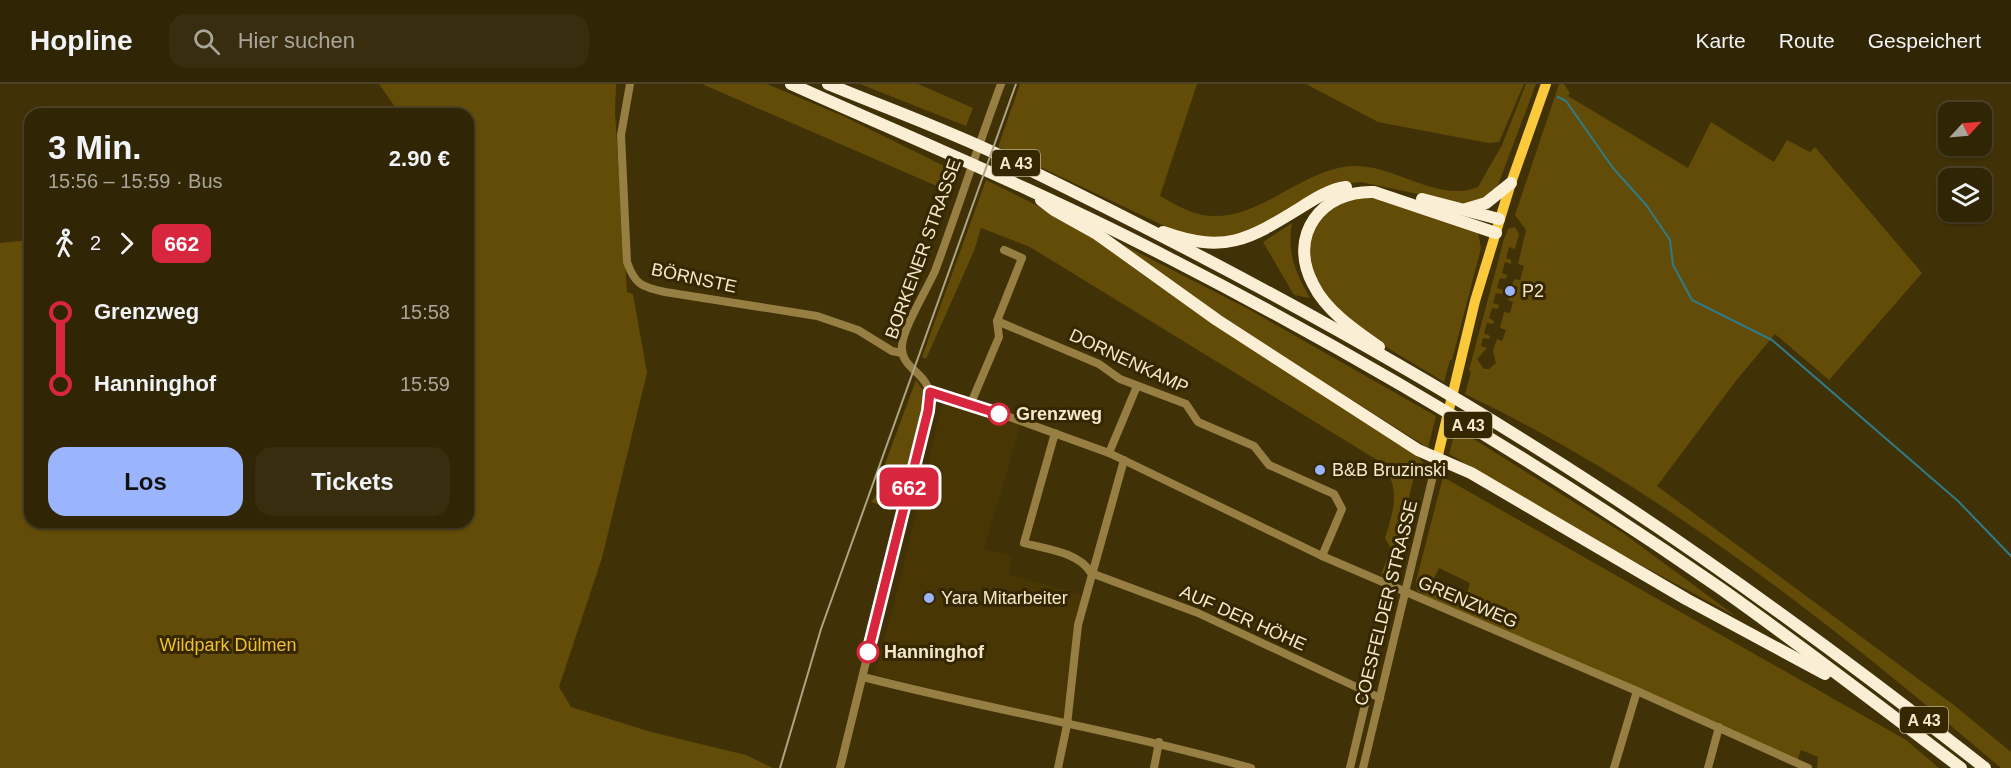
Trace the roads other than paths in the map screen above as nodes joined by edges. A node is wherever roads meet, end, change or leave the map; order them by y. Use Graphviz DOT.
graph roads {
  1 [pos="630,84"];
  2 [pos="791,84"];
  3 [pos="828,84"];
  4 [pos="1001,84"];
  5 [pos="1546,84"];
  6 [pos="1511,183"];
  7 [pos="1024,186"];
  8 [pos="1466,209"];
  9 [pos="1116,215"];
  10 [pos="1499,219"];
  11 [pos="1496,233"];
  12 [pos="1004,250"];
  13 [pos="998,321"];
  14 [pos="902,353"];
  15 [pos="1432,384"];
  16 [pos="1137,386"];
  17 [pos="930,392"];
  18 [pos="970,403"];
  19 [pos="1055,433"];
  20 [pos="1109,453"];
  21 [pos="1437,459"];
  22 [pos="1124,460"];
  23 [pos="1322,556"];
  24 [pos="1091,573"];
  25 [pos="1404,593"];
  26 [pos="862,677"];
  27 [pos="1637,691"];
  28 [pos="1368,692"];
  29 [pos="1380,698"];
  30 [pos="1885,710"];
  31 [pos="1067,725"];
  32 [pos="1719,727"];
  33 [pos="1159,742"];
  34 [pos="840,768"];
  35 [pos="1058,768"];
  36 [pos="1154,768"];
  37 [pos="1251,768"];
  38 [pos="1350,768"];
  39 [pos="1363,768"];
  40 [pos="1614,768"];
  41 [pos="1708,768"];
  42 [pos="1808,768"];
  43 [pos="1961,768"];
  44 [pos="1985,768"];
  1 -- 14 [label="street, BÖRNSTE"];
  2 -- 7 [label="highway, A 43"];
  3 -- 9 [label="highway, A 43"];
  4 -- 14 [label="street, BORKENER STRASSE"];
  5 -- 6 [label="main road, COESFELDER STRASSE"];
  6 -- 8 [label="highway"];
  6 -- 10 [label="main road, COESFELDER STRASSE"];
  7 -- 21 [label="highway"];
  7 -- 30 [label="highway, A 43"];
  8 -- 9 [label="highway"];
  8 -- 10 [label="highway"];
  9 -- 15 [label="highway, A 43"];
  10 -- 11 [label="main road, COESFELDER STRASSE"];
  11 -- 15 [label="highway"];
  11 -- 21 [label="main road, COESFELDER STRASSE"];
  12 -- 13 [label="street"];
  13 -- 16 [label="street, DORNENKAMP"];
  13 -- 18 [label="street"];
  14 -- 17 [label="street, BORKENER STRASSE"];
  15 -- 44 [label="highway, A 43"];
  16 -- 20 [label="street"];
  16 -- 23 [label="street, DORNENKAMP"];
  17 -- 18 [label="street, GRENZWEG"];
  17 -- 26 [label="street"];
  18 -- 19 [label="street, GRENZWEG"];
  19 -- 20 [label="street, GRENZWEG"];
  19 -- 24 [label="street, AUF DER HÖHE"];
  20 -- 22 [label="street, GRENZWEG"];
  21 -- 25 [label="street, COESFELDER STRASSE"];
  21 -- 30 [label="highway"];
  22 -- 23 [label="street, GRENZWEG"];
  22 -- 24 [label="street"];
  23 -- 25 [label="street, GRENZWEG"];
  24 -- 28 [label="street, AUF DER HÖHE"];
  24 -- 31 [label="street"];
  25 -- 27 [label="street, GRENZWEG"];
  25 -- 29 [label="street, COESFELDER STRASSE"];
  26 -- 31 [label="street"];
  26 -- 34 [label="street"];
  27 -- 32 [label="street, GRENZWEG"];
  27 -- 40 [label="street"];
  28 -- 29 [label="street, AUF DER HÖHE"];
  28 -- 38 [label="street, COESFELDER STRASSE"];
  29 -- 39 [label="street, COESFELDER STRASSE"];
  30 -- 43 [label="highway, A 43"];
  31 -- 33 [label="street"];
  31 -- 35 [label="street"];
  32 -- 41 [label="street"];
  32 -- 42 [label="street, GRENZWEG"];
  33 -- 36 [label="street"];
  33 -- 37 [label="street"];
}
